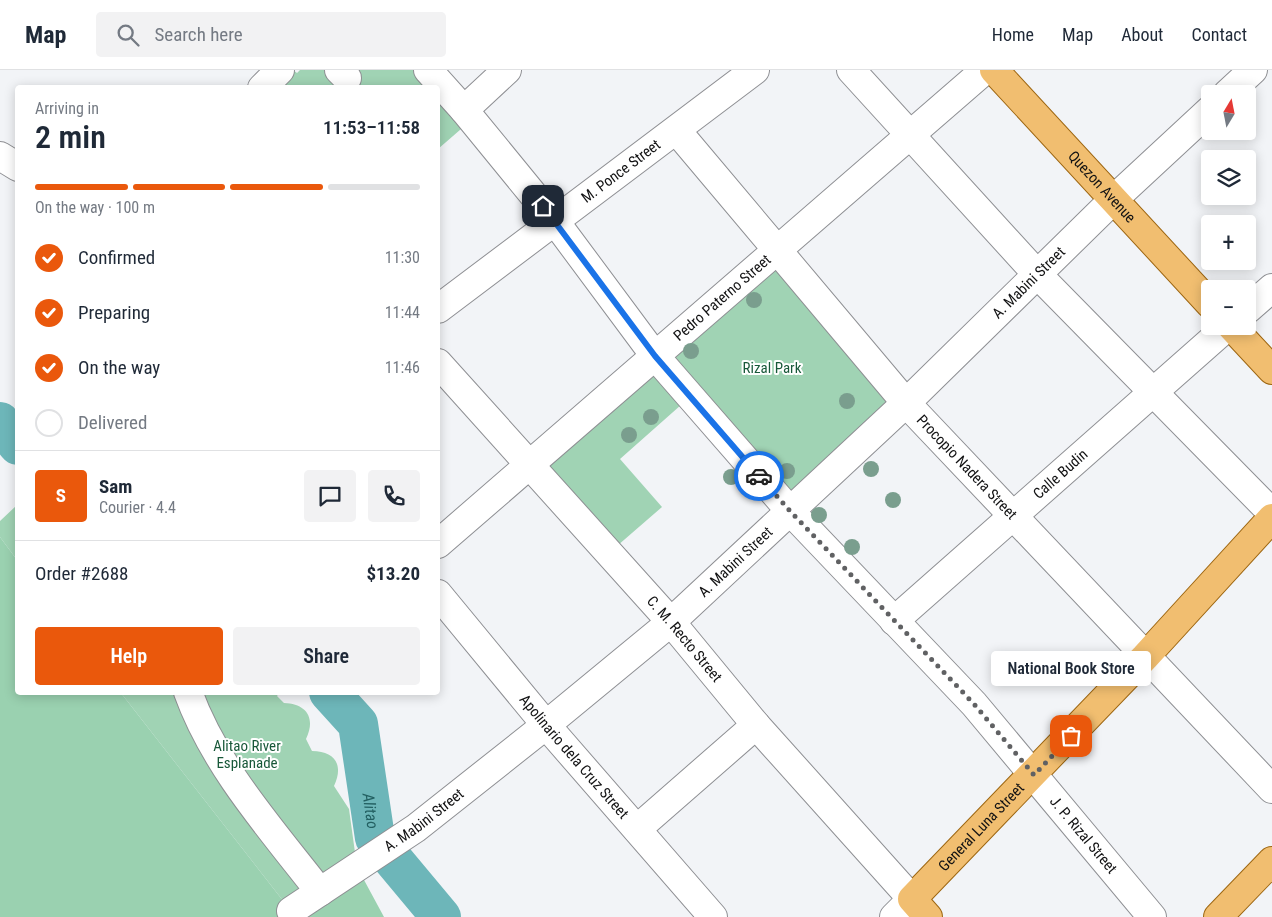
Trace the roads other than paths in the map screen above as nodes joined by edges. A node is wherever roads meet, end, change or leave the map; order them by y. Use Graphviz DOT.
graph roads {
  1 [pos="406,70"];
  2 [pos="428,70"];
  3 [pos="507,70"];
  4 [pos="755,70"];
  5 [pos="851,70"];
  6 [pos="985,70"];
  7 [pos="994,70"];
  8 [pos="1253,70"];
  9 [pos="1262,70"];
  10 [pos="1272,80"];
  11 [pos="421,85"];
  12 [pos="439,85"];
  13 [pos="1237,85"];
  14 [pos="440,86"];
  15 [pos="440,102"];
  16 [pos="462,116"];
  17 [pos="1201,118"];
  18 [pos="677,131"];
  19 [pos="909,135"];
  20 [pos="0,156"];
  21 [pos="15,165"];
  22 [pos="1114,199"];
  23 [pos="554,220"];
  24 [pos="777,250"];
  25 [pos="1037,274"];
  26 [pos="1272,288"];
  27 [pos="1201,294"];
  28 [pos="1256,302"];
  29 [pos="440,307"];
  30 [pos="1219,335"];
  31 [pos="1238,335"];
  32 [pos="655,356"];
  33 [pos="440,365"];
  34 [pos="1272,370"];
  35 [pos="1153,392"];
  36 [pos="906,403"];
  37 [pos="528,465"];
  38 [pos="791,512"];
  39 [pos="1272,512"];
  40 [pos="1012,517"];
  41 [pos="1272,518"];
  42 [pos="440,542"];
  43 [pos="440,596"];
  44 [pos="894,621"];
  45 [pos="671,622"];
  46 [pos="1145,657"];
  47 [pos="189,695"];
  48 [pos="546,725"];
  49 [pos="756,725"];
  50 [pos="1034,775"];
  51 [pos="1272,789"];
  52 [pos="637,829"];
  53 [pos="1272,861"];
  54 [pos="320,892"];
  55 [pos="291,911"];
  56 [pos="911,911"];
  57 [pos="713,917"];
  58 [pos="1152,917"];
  59 [pos="1218,917"];
  1 -- 11 [label="street"];
  2 -- 12 [label="street, J. P. Rizal Street"];
  3 -- 16 [label="street"];
  4 -- 18 [label="street, M. Ponce Street"];
  5 -- 19 [label="street"];
  6 -- 19 [label="street, Pedro Paterno Street"];
  7 -- 22 [label="main road, Quezon Avenue"];
  8 -- 13 [label="street"];
  9 -- 10 [label="street"];
  14 -- 16 [label="street, J. P. Rizal Street"];
  15 -- 16 [label="street"];
  16 -- 23 [label="street, J. P. Rizal Street"];
  17 -- 22 [label="street, A. Mabini Street"];
  18 -- 23 [label="street, M. Ponce Street"];
  18 -- 24 [label="street, Procopio Nadera Street"];
  19 -- 24 [label="street, Pedro Paterno Street"];
  19 -- 25 [label="street"];
  20 -- 21 [label="street"];
  22 -- 25 [label="street, A. Mabini Street"];
  22 -- 27 [label="main road, Quezon Avenue"];
  23 -- 29 [label="street, M. Ponce Street"];
  23 -- 32 [label="street, J. P. Rizal Street"];
  24 -- 32 [label="street, Pedro Paterno Street"];
  24 -- 36 [label="street, Procopio Nadera Street"];
  25 -- 35 [label="street"];
  25 -- 36 [label="street, A. Mabini Street"];
  26 -- 28 [label="street"];
  30 -- 35 [label="street, Calle Budin"];
  31 -- 34 [label="main road"];
  32 -- 37 [label="street, Pedro Paterno Street"];
  32 -- 38 [label="street, J. P. Rizal Street"];
  33 -- 37 [label="street, C. M. Recto Street"];
  35 -- 39 [label="street"];
  35 -- 40 [label="street, Calle Budin"];
  36 -- 38 [label="street, A. Mabini Street"];
  36 -- 40 [label="street, Procopio Nadera Street"];
  37 -- 42 [label="street, Pedro Paterno Street"];
  37 -- 45 [label="street, C. M. Recto Street"];
  38 -- 44 [label="street, J. P. Rizal Street"];
  38 -- 45 [label="street, A. Mabini Street"];
  40 -- 44 [label="street, Calle Budin"];
  40 -- 46 [label="street, Procopio Nadera Street"];
  41 -- 46 [label="main road, General Luna Street"];
  43 -- 48 [label="street, Apolinario dela Cruz Street"];
  44 -- 50 [label="street, J. P. Rizal Street"];
  45 -- 48 [label="street, A. Mabini Street"];
  45 -- 49 [label="street, C. M. Recto Street"];
  46 -- 50 [label="main road, General Luna Street"];
  46 -- 51 [label="street, Procopio Nadera Street"];
  47 -- 54 [label="street"];
  48 -- 52 [label="street, Apolinario dela Cruz Street"];
  48 -- 54 [label="street, A. Mabini Street"];
  49 -- 52 [label="street"];
  49 -- 56 [label="street, C. M. Recto Street"];
  50 -- 56 [label="main road, General Luna Street"];
  50 -- 58 [label="street, J. P. Rizal Street"];
  52 -- 57 [label="street, Apolinario dela Cruz Street"];
  53 -- 59 [label="main road"];
  54 -- 55 [label="street, A. Mabini Street"];
}
